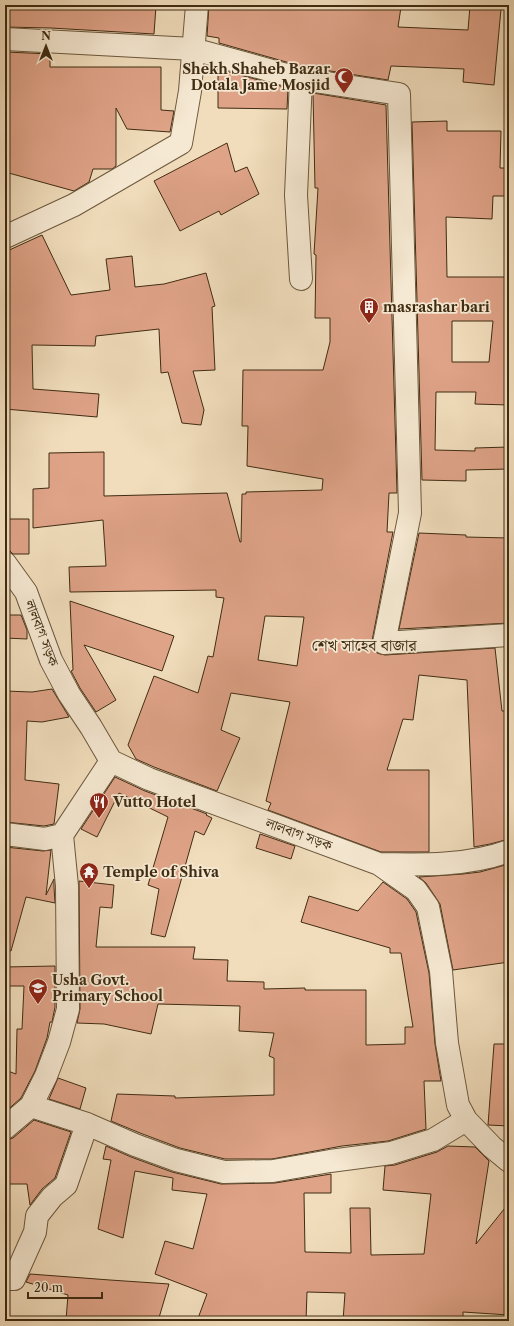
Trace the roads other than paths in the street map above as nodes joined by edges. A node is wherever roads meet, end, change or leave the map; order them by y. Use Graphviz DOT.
graph roads {
  1 [pos="197,5"];
  2 [pos="5,39"];
  3 [pos="194,49"];
  4 [pos="301,79"];
  5 [pos="5,237"];
  6 [pos="301,279"];
  7 [pos="5,563"];
  8 [pos="509,635"];
  9 [pos="111,761"];
  10 [pos="5,834"];
  11 [pos="62,835"];
  12 [pos="509,851"];
  13 [pos="379,864"];
  14 [pos="31,1106"];
  15 [pos="466,1120"];
  16 [pos="88,1124"];
  17 [pos="5,1128"];
  18 [pos="509,1161"];
  19 [pos="5,1279"];
  1 -- 3 [label="street"];
  2 -- 3 [label="street"];
  3 -- 4 [label="street"];
  3 -- 5 [label="street"];
  4 -- 6 [label="street"];
  4 -- 8 [label="street"];
  7 -- 9 [label="street, লালবাগ সড়ক"];
  9 -- 11 [label="street"];
  9 -- 13 [label="street, লালবাগ সড়ক"];
  10 -- 11 [label="street"];
  11 -- 14 [label="street"];
  12 -- 13 [label="street"];
  13 -- 15 [label="street, লালবাগ সড়ক"];
  14 -- 16 [label="street"];
  14 -- 17 [label="street"];
  15 -- 16 [label="street"];
  15 -- 18 [label="street, লালবাগ সড়ক"];
  16 -- 19 [label="street"];
}
